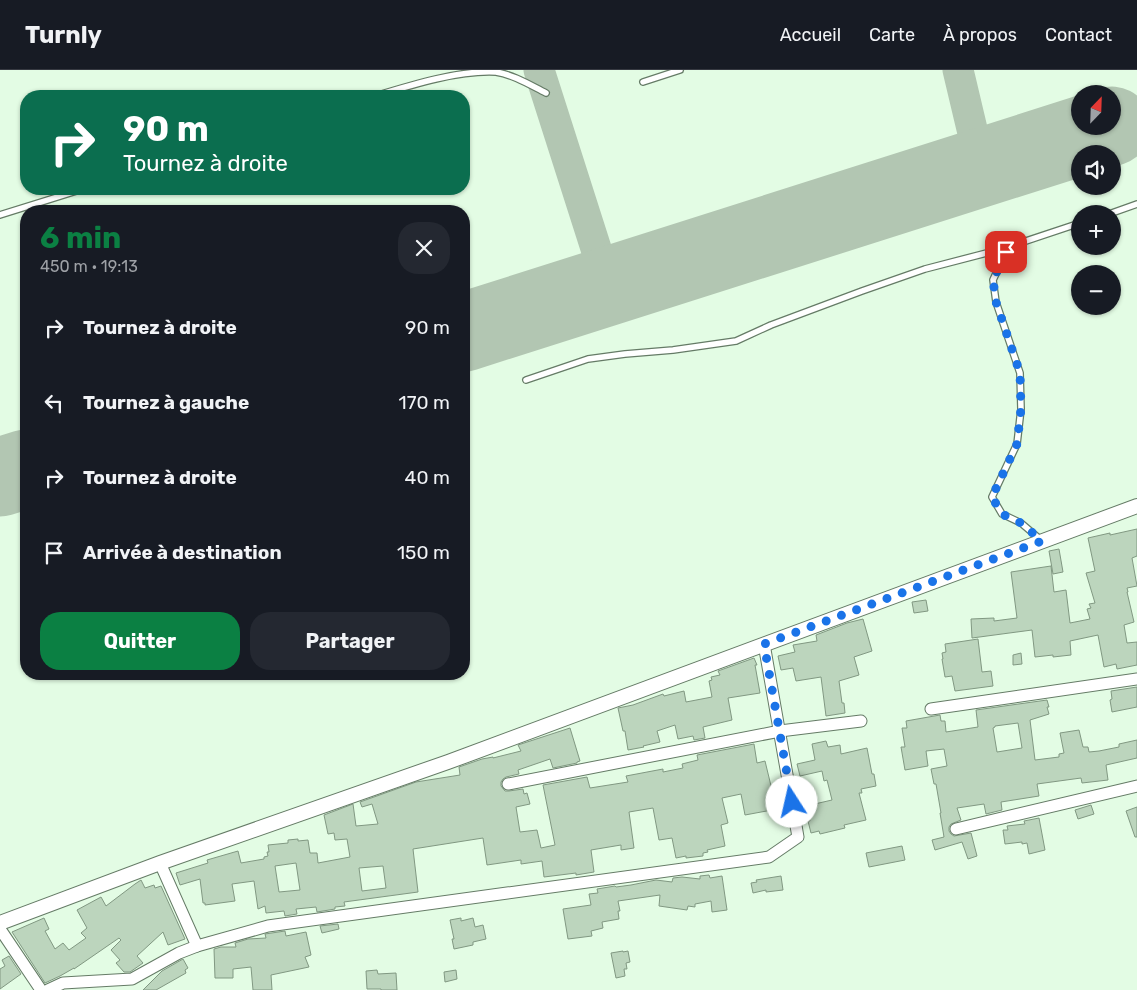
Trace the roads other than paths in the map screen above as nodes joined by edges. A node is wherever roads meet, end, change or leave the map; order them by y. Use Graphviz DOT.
graph roads {
  1 [pos="680,70"];
  2 [pos="643,82"];
  3 [pos="396,90"];
  4 [pos="546,93"];
  5 [pos="64,195"];
  6 [pos="1137,204"];
  7 [pos="32,205"];
  8 [pos="20,209"];
  9 [pos="1121,210"];
  10 [pos="0,215"];
  11 [pos="1071,226"];
  12 [pos="1002,249"];
  13 [pos="526,380"];
  14 [pos="1137,506"];
  15 [pos="1042,541"];
  16 [pos="764,644"];
  17 [pos="1137,679"];
  18 [pos="931,709"];
  19 [pos="861,721"];
  20 [pos="780,731"];
  21 [pos="508,784"];
  22 [pos="1137,786"];
  23 [pos="956,829"];
  24 [pos="160,864"];
  25 [pos="0,923"];
  26 [pos="0,929"];
  27 [pos="197,946"];
  28 [pos="41,990"];
  29 [pos="48,990"];
  1 -- 2 [label="lane"];
  3 -- 4 [label="lane"];
  5 -- 7 [label="lane"];
  6 -- 9 [label="lane"];
  8 -- 10 [label="lane"];
  11 -- 12 [label="lane"];
  12 -- 13 [label="lane"];
  12 -- 15 [label="lane"];
  14 -- 15 [label="street"];
  15 -- 16 [label="street"];
  16 -- 20 [label="street"];
  16 -- 24 [label="street"];
  17 -- 18 [label="street"];
  19 -- 20 [label="street"];
  20 -- 21 [label="street"];
  20 -- 27 [label="street"];
  22 -- 23 [label="street"];
  24 -- 25 [label="street"];
  24 -- 27 [label="street"];
  26 -- 28 [label="street"];
  27 -- 29 [label="street"];
}
